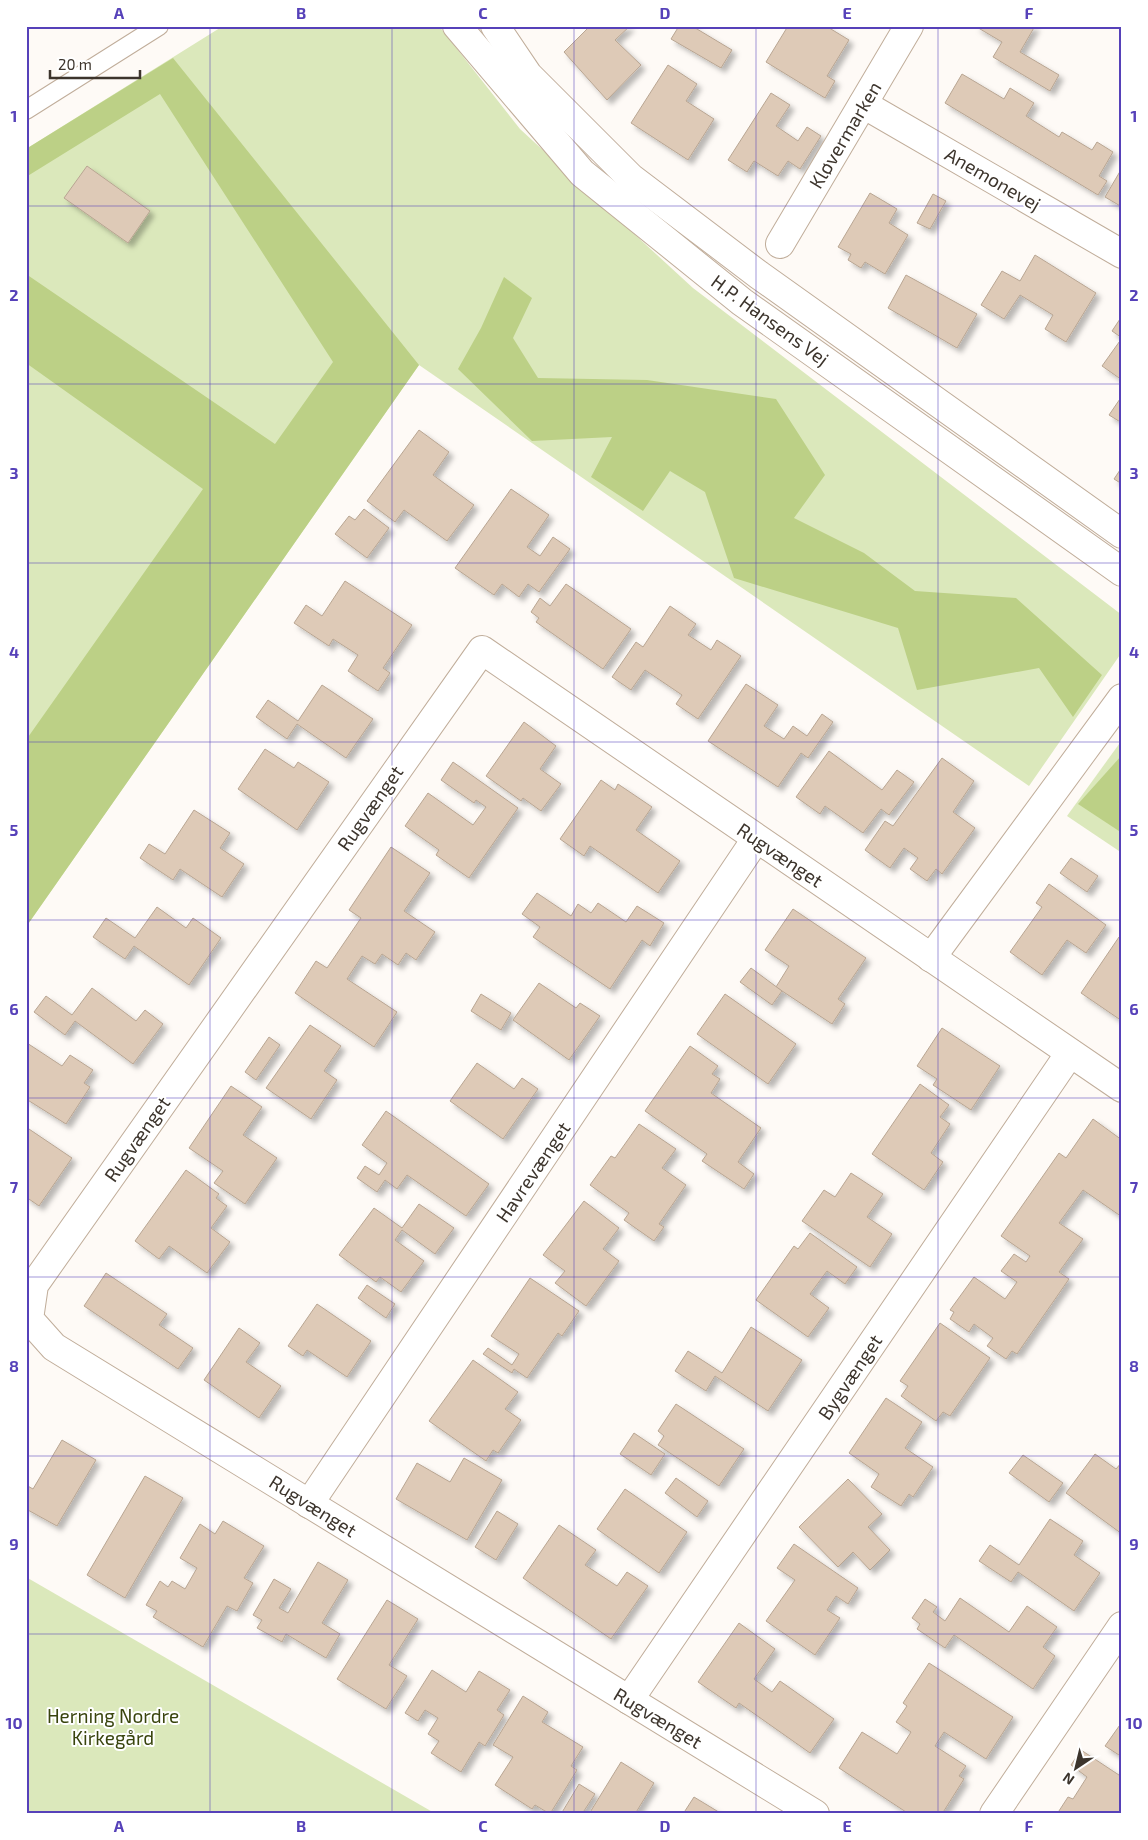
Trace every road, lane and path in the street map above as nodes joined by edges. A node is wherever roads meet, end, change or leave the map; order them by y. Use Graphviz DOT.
graph roads {
  1 [pos="159,26"];
  2 [pos="457,26"];
  3 [pos="495,26"];
  4 [pos="909,26"];
  5 [pos="863,104"];
  6 [pos="26,110"];
  7 [pos="780,244"];
  8 [pos="1122,254"];
  9 [pos="1122,534"];
  10 [pos="1122,572"];
  11 [pos="1122,698"];
  12 [pos="756,839"];
  13 [pos="932,958"];
  14 [pos="1070,1053"];
  15 [pos="1122,1088"];
  16 [pos="309,1504"];
  17 [pos="1122,1626"];
  18 [pos="629,1700"];
  19 [pos="815,1814"];
  20 [pos="994,1814"];
  1 -- 6 [label="lane"];
  2 -- 10 [label="street, H.P. Hansens Vej"];
  3 -- 9 [label="street, H.P. Hansens Vej"];
  4 -- 5 [label="street, Kløvermarken"];
  5 -- 7 [label="street, Kløvermarken"];
  5 -- 8 [label="street, Anemonevej"];
  11 -- 13 [label="street"];
  12 -- 13 [label="street, Rugvænget"];
  12 -- 16 [label="street, Havrevænget"];
  12 -- 16 [label="street, Rugvænget"];
  13 -- 14 [label="street, Rugvænget"];
  14 -- 15 [label="street, Rugvænget"];
  14 -- 18 [label="street, Bygvænget"];
  16 -- 18 [label="street, Rugvænget"];
  17 -- 20 [label="street"];
  18 -- 19 [label="street, Rugvænget"];
}
